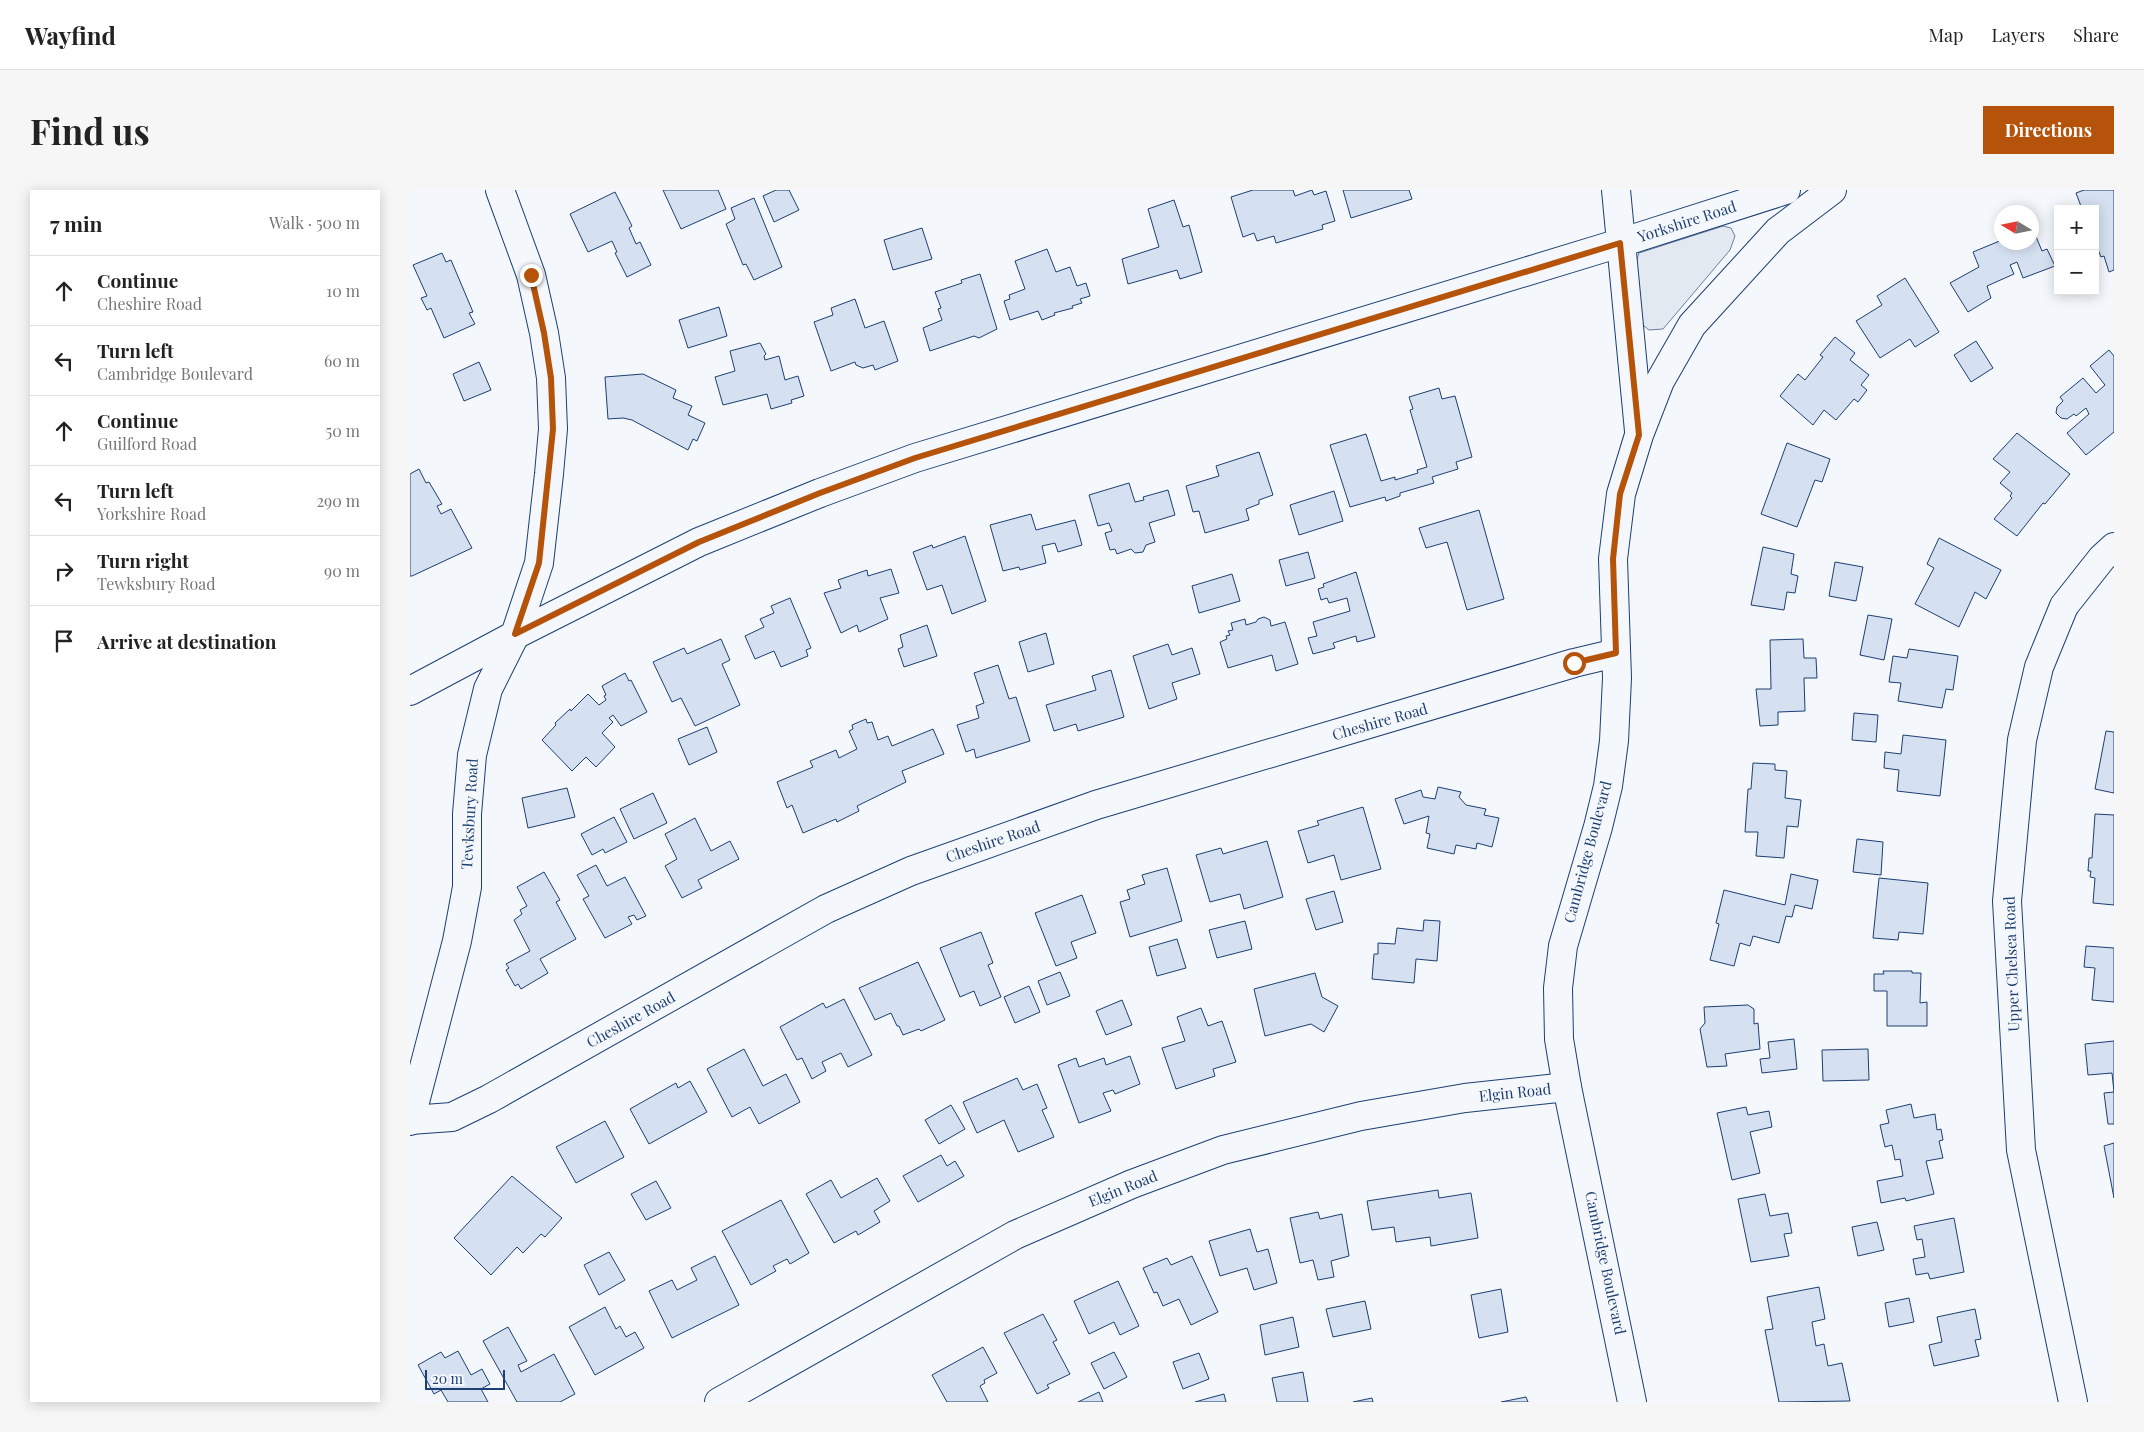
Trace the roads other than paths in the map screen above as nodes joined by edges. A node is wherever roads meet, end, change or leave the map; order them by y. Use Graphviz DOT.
graph roads {
  1 [pos="500,190"];
  2 [pos="1616,190"];
  3 [pos="1786,190"];
  4 [pos="1832,190"];
  5 [pos="1620,243"];
  6 [pos="1639,435"];
  7 [pos="2114,547"];
  8 [pos="515,634"];
  9 [pos="1616,653"];
  10 [pos="410,691"];
  11 [pos="1567,1087"];
  12 [pos="410,1120"];
  13 [pos="720,1402"];
  14 [pos="1632,1402"];
  15 [pos="2073,1402"];
  1 -- 8 [label="street, Tewksbury Road"];
  2 -- 5 [label="street"];
  3 -- 5 [label="street, Yorkshire Road"];
  4 -- 6 [label="street, Cambridge Boulevard"];
  5 -- 6 [label="street"];
  5 -- 8 [label="street, Yorkshire Road"];
  6 -- 9 [label="street, Cambridge Boulevard"];
  7 -- 15 [label="street, Upper Chelsea Road"];
  8 -- 10 [label="street, Yorkshire Road"];
  8 -- 12 [label="street, Tewksbury Road"];
  9 -- 11 [label="street, Cambridge Boulevard"];
  9 -- 12 [label="street, Cheshire Road"];
  11 -- 13 [label="street, Elgin Road"];
  11 -- 14 [label="street, Cambridge Boulevard"];
}
